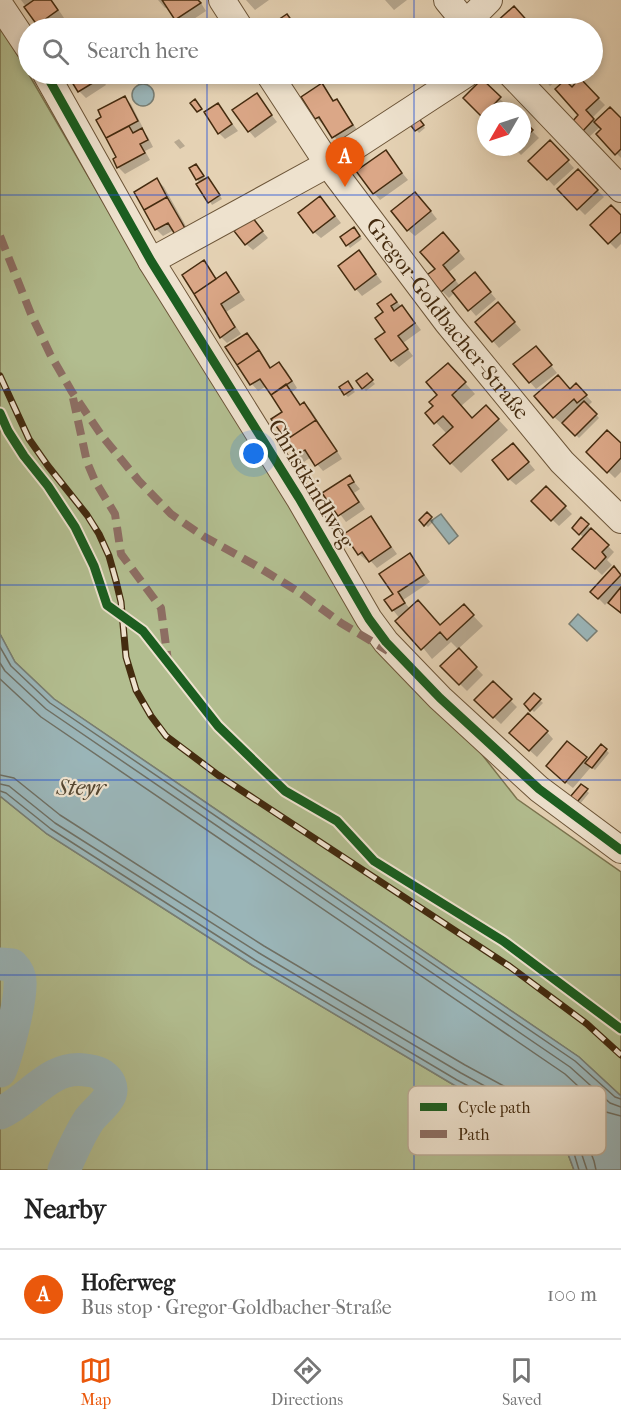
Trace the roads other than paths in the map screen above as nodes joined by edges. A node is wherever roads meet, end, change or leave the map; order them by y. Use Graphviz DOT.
graph roads {
  1 [pos="222,0"];
  2 [pos="447,0"];
  3 [pos="489,0"];
  4 [pos="0,5"];
  5 [pos="234,18"];
  6 [pos="462,18"];
  7 [pos="474,18"];
  8 [pos="18,32"];
  9 [pos="52,84"];
  10 [pos="276,84"];
  11 [pos="451,84"];
  12 [pos="521,84"];
  13 [pos="328,164"];
  14 [pos="621,189"];
  15 [pos="151,261"];
  16 [pos="621,520"];
  17 [pos="621,850"];
  1 -- 5 [label="street"];
  2 -- 6 [label="street"];
  3 -- 7 [label="street"];
  4 -- 8 [label="street"];
  9 -- 15 [label="street, Christkindlweg"];
  10 -- 13 [label="street, Gregor-Goldbacher-Straße"];
  11 -- 13 [label="street"];
  12 -- 14 [label="street"];
  13 -- 15 [label="street"];
  13 -- 16 [label="street, Gregor-Goldbacher-Straße"];
  15 -- 17 [label="street, Christkindlweg"];
}
